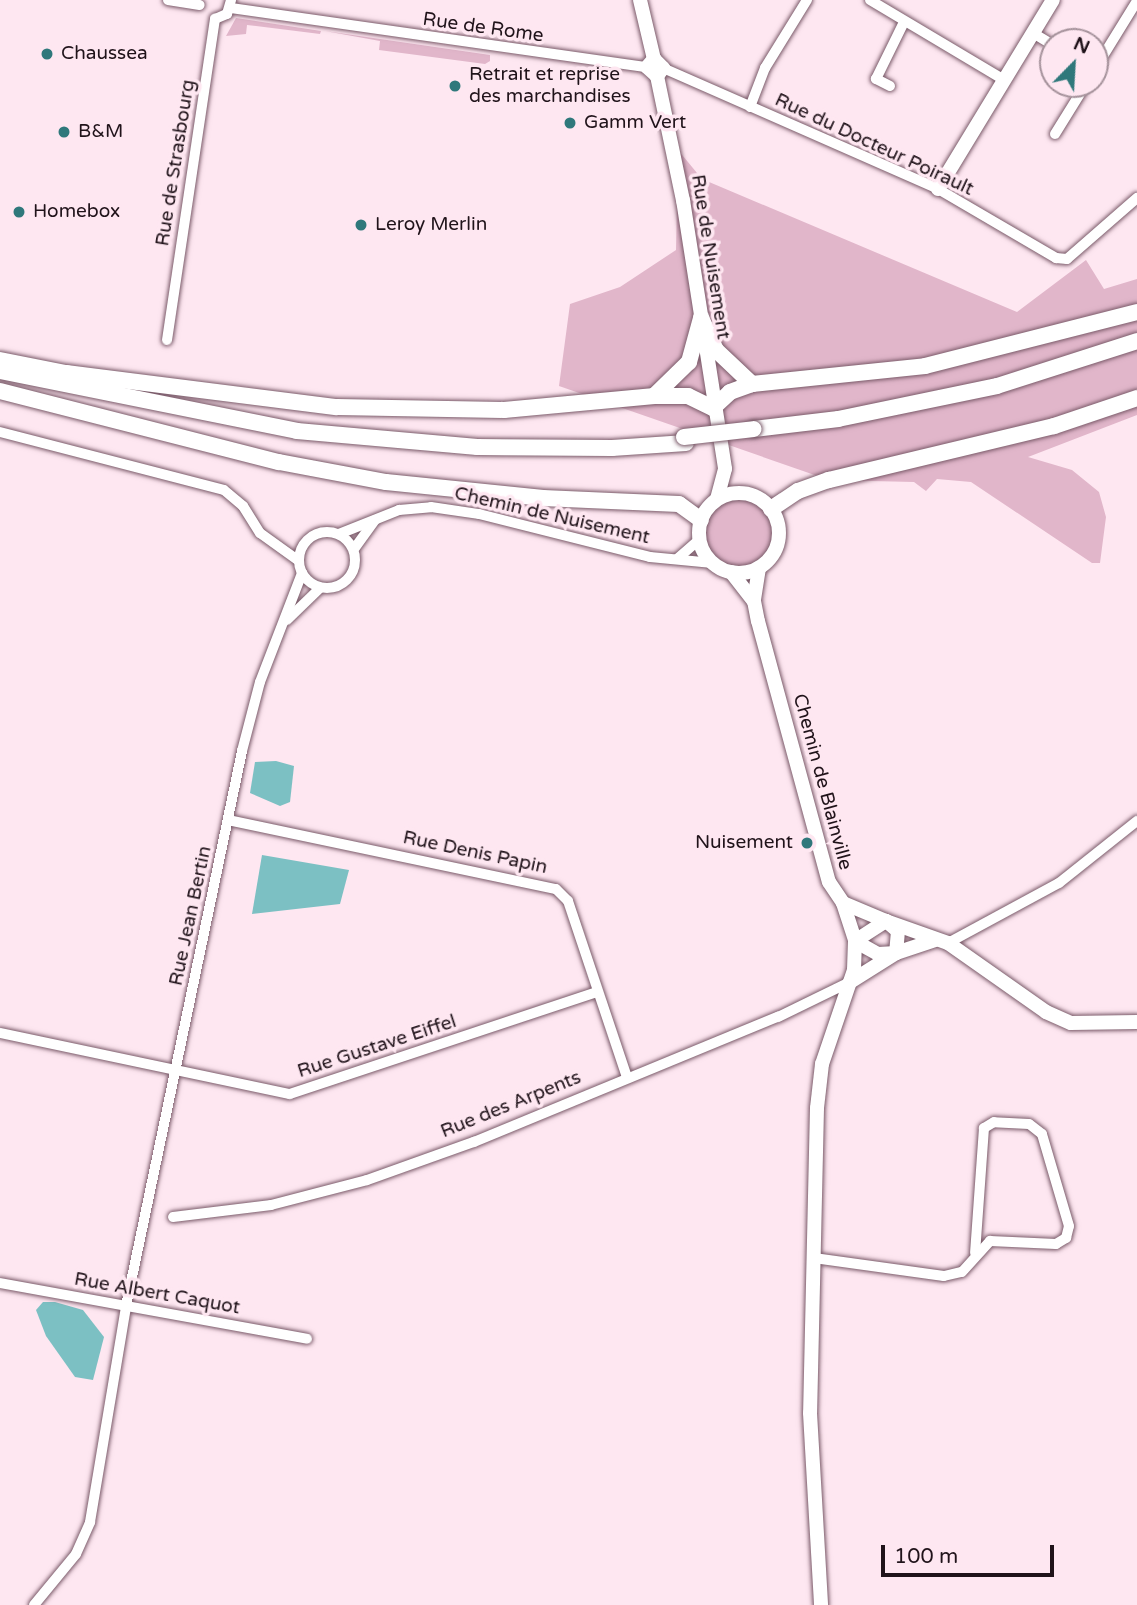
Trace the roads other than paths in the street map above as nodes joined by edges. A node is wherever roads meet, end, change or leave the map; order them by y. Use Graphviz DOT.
graph roads {
  1 [pos="168,0"];
  2 [pos="639,0"];
  3 [pos="807,0"];
  4 [pos="870,0"];
  5 [pos="1053,0"];
  6 [pos="1137,1"];
  7 [pos="200,2"];
  8 [pos="231,4"];
  9 [pos="215,19"];
  10 [pos="904,22"];
  11 [pos="1033,33"];
  12 [pos="1039,37"];
  13 [pos="1109,46"];
  14 [pos="655,67"];
  15 [pos="1004,80"];
  16 [pos="890,86"];
  17 [pos="1077,98"];
  18 [pos="750,107"];
  19 [pos="1055,134"];
  20 [pos="938,189"];
  21 [pos="1137,198"];
  22 [pos="1137,312"];
  23 [pos="701,318"];
  24 [pos="167,340"];
  25 [pos="1137,341"];
  26 [pos="1137,348"];
  27 [pos="0,360"];
  28 [pos="0,371"];
  29 [pos="66,373"];
  30 [pos="0,382"];
  31 [pos="752,384"];
  32 [pos="0,391"];
  33 [pos="654,396"];
  34 [pos="1137,398"];
  35 [pos="713,408"];
  36 [pos="0,432"];
  37 [pos="755,432"];
  38 [pos="685,440"];
  39 [pos="477,447"];
  40 [pos="725,469"];
  41 [pos="747,494"];
  42 [pos="717,499"];
  43 [pos="771,509"];
  44 [pos="378,517"];
  45 [pos="701,520"];
  46 [pos="339,534"];
  47 [pos="700,539"];
  48 [pos="278,544"];
  49 [pos="304,544"];
  50 [pos="354,549"];
  51 [pos="677,559"];
  52 [pos="299,561"];
  53 [pos="713,563"];
  54 [pos="760,568"];
  55 [pos="732,572"];
  56 [pos="302,573"];
  57 [pos="320,588"];
  58 [pos="754,601"];
  59 [pos="282,625"];
  60 [pos="228,820"];
  61 [pos="1137,821"];
  62 [pos="843,903"];
  63 [pos="886,921"];
  64 [pos="855,940"];
  65 [pos="942,941"];
  66 [pos="896,953"];
  67 [pos="850,982"];
  68 [pos="597,992"];
  69 [pos="1137,1022"];
  70 [pos="0,1033"];
  71 [pos="176,1071"];
  72 [pos="627,1077"];
  73 [pos="173,1217"];
  74 [pos="975,1253"];
  75 [pos="814,1258"];
  76 [pos="0,1283"];
  77 [pos="126,1306"];
  78 [pos="307,1339"];
  79 [pos="34,1605"];
  80 [pos="821,1605"];
  1 -- 7 [label="street"];
  2 -- 14 [label="street, Rue de Nuisement"];
  3 -- 18 [label="street"];
  4 -- 10 [label="street"];
  5 -- 11 [label="street"];
  6 -- 13 [label="street"];
  7 -- 9 [label="street"];
  8 -- 9 [label="street, Rue de Rome"];
  8 -- 14 [label="street, Rue de Rome"];
  9 -- 24 [label="street, Rue de Strasbourg"];
  10 -- 15 [label="street"];
  10 -- 16 [label="street"];
  11 -- 12 [label="street"];
  11 -- 15 [label="street"];
  14 -- 18 [label="street, Rue du Docteur Poirault"];
  14 -- 23 [label="street, Rue de Nuisement"];
  15 -- 20 [label="street"];
  17 -- 19 [label="street"];
  18 -- 20 [label="street, Rue du Docteur Poirault"];
  20 -- 21 [label="street, Rue du Docteur Poirault"];
  22 -- 31 [label="main road"];
  23 -- 31 [label="main road"];
  23 -- 33 [label="main road"];
  23 -- 35 [label="street, Rue de Nuisement"];
  25 -- 37 [label="main road"];
  26 -- 37 [label="main road"];
  27 -- 29 [label="main road"];
  28 -- 39 [label="main road"];
  29 -- 33 [label="main road"];
  29 -- 38 [label="main road"];
  30 -- 39 [label="main road"];
  31 -- 35 [label="main road"];
  32 -- 45 [label="main road"];
  33 -- 35 [label="main road"];
  34 -- 43 [label="main road"];
  35 -- 40 [label="street, Rue de Nuisement"];
  36 -- 48 [label="street"];
  37 -- 38 [label="main road, bridge"];
  38 -- 39 [label="main road"];
  40 -- 41 [label="street"];
  40 -- 42 [label="street, Rue de Nuisement"];
  41 -- 42 [label="street"];
  41 -- 43 [label="street"];
  42 -- 45 [label="street"];
  43 -- 54 [label="street"];
  44 -- 46 [label="street, Chemin de Nuisement"];
  44 -- 50 [label="street"];
  44 -- 51 [label="street, Chemin de Nuisement"];
  45 -- 47 [label="street"];
  46 -- 49 [label="street"];
  46 -- 50 [label="street"];
  47 -- 51 [label="street"];
  47 -- 53 [label="street"];
  48 -- 49 [label="street"];
  48 -- 52 [label="street"];
  49 -- 52 [label="street"];
  50 -- 57 [label="street"];
  51 -- 53 [label="street, Chemin de Nuisement"];
  52 -- 56 [label="street"];
  53 -- 55 [label="street"];
  54 -- 55 [label="street"];
  54 -- 58 [label="street, Chemin de Blainville"];
  55 -- 58 [label="street, Chemin de Blainville"];
  56 -- 57 [label="street"];
  56 -- 59 [label="street, Rue Jean Bertin"];
  57 -- 59 [label="street, Rue Jean Bertin"];
  58 -- 62 [label="street, Chemin de Blainville"];
  59 -- 60 [label="street, Rue Jean Bertin"];
  60 -- 68 [label="street, Rue Denis Papin"];
  60 -- 71 [label="street, Rue Jean Bertin"];
  61 -- 65 [label="street"];
  62 -- 63 [label="street"];
  62 -- 64 [label="street, Chemin de Blainville"];
  63 -- 64 [label="street"];
  63 -- 65 [label="street"];
  63 -- 66 [label="street"];
  64 -- 66 [label="street"];
  64 -- 67 [label="street, Chemin de Blainville"];
  65 -- 66 [label="street"];
  65 -- 69 [label="street"];
  66 -- 67 [label="street"];
  67 -- 72 [label="street, Rue des Arpents"];
  67 -- 75 [label="street, Chemin de Blainville"];
  68 -- 71 [label="street, Rue Gustave Eiffel"];
  68 -- 72 [label="street, Rue Denis Papin"];
  70 -- 71 [label="street, Rue Gustave Eiffel"];
  71 -- 77 [label="street, Rue Jean Bertin"];
  72 -- 73 [label="street, Rue des Arpents"];
  74 -- 74 [label="street"];
  74 -- 75 [label="street"];
  75 -- 80 [label="street, Chemin de Blainville"];
  76 -- 77 [label="street, Rue Albert Caquot"];
  77 -- 78 [label="street, Rue Albert Caquot"];
  77 -- 79 [label="street, Rue Jean Bertin"];
}
